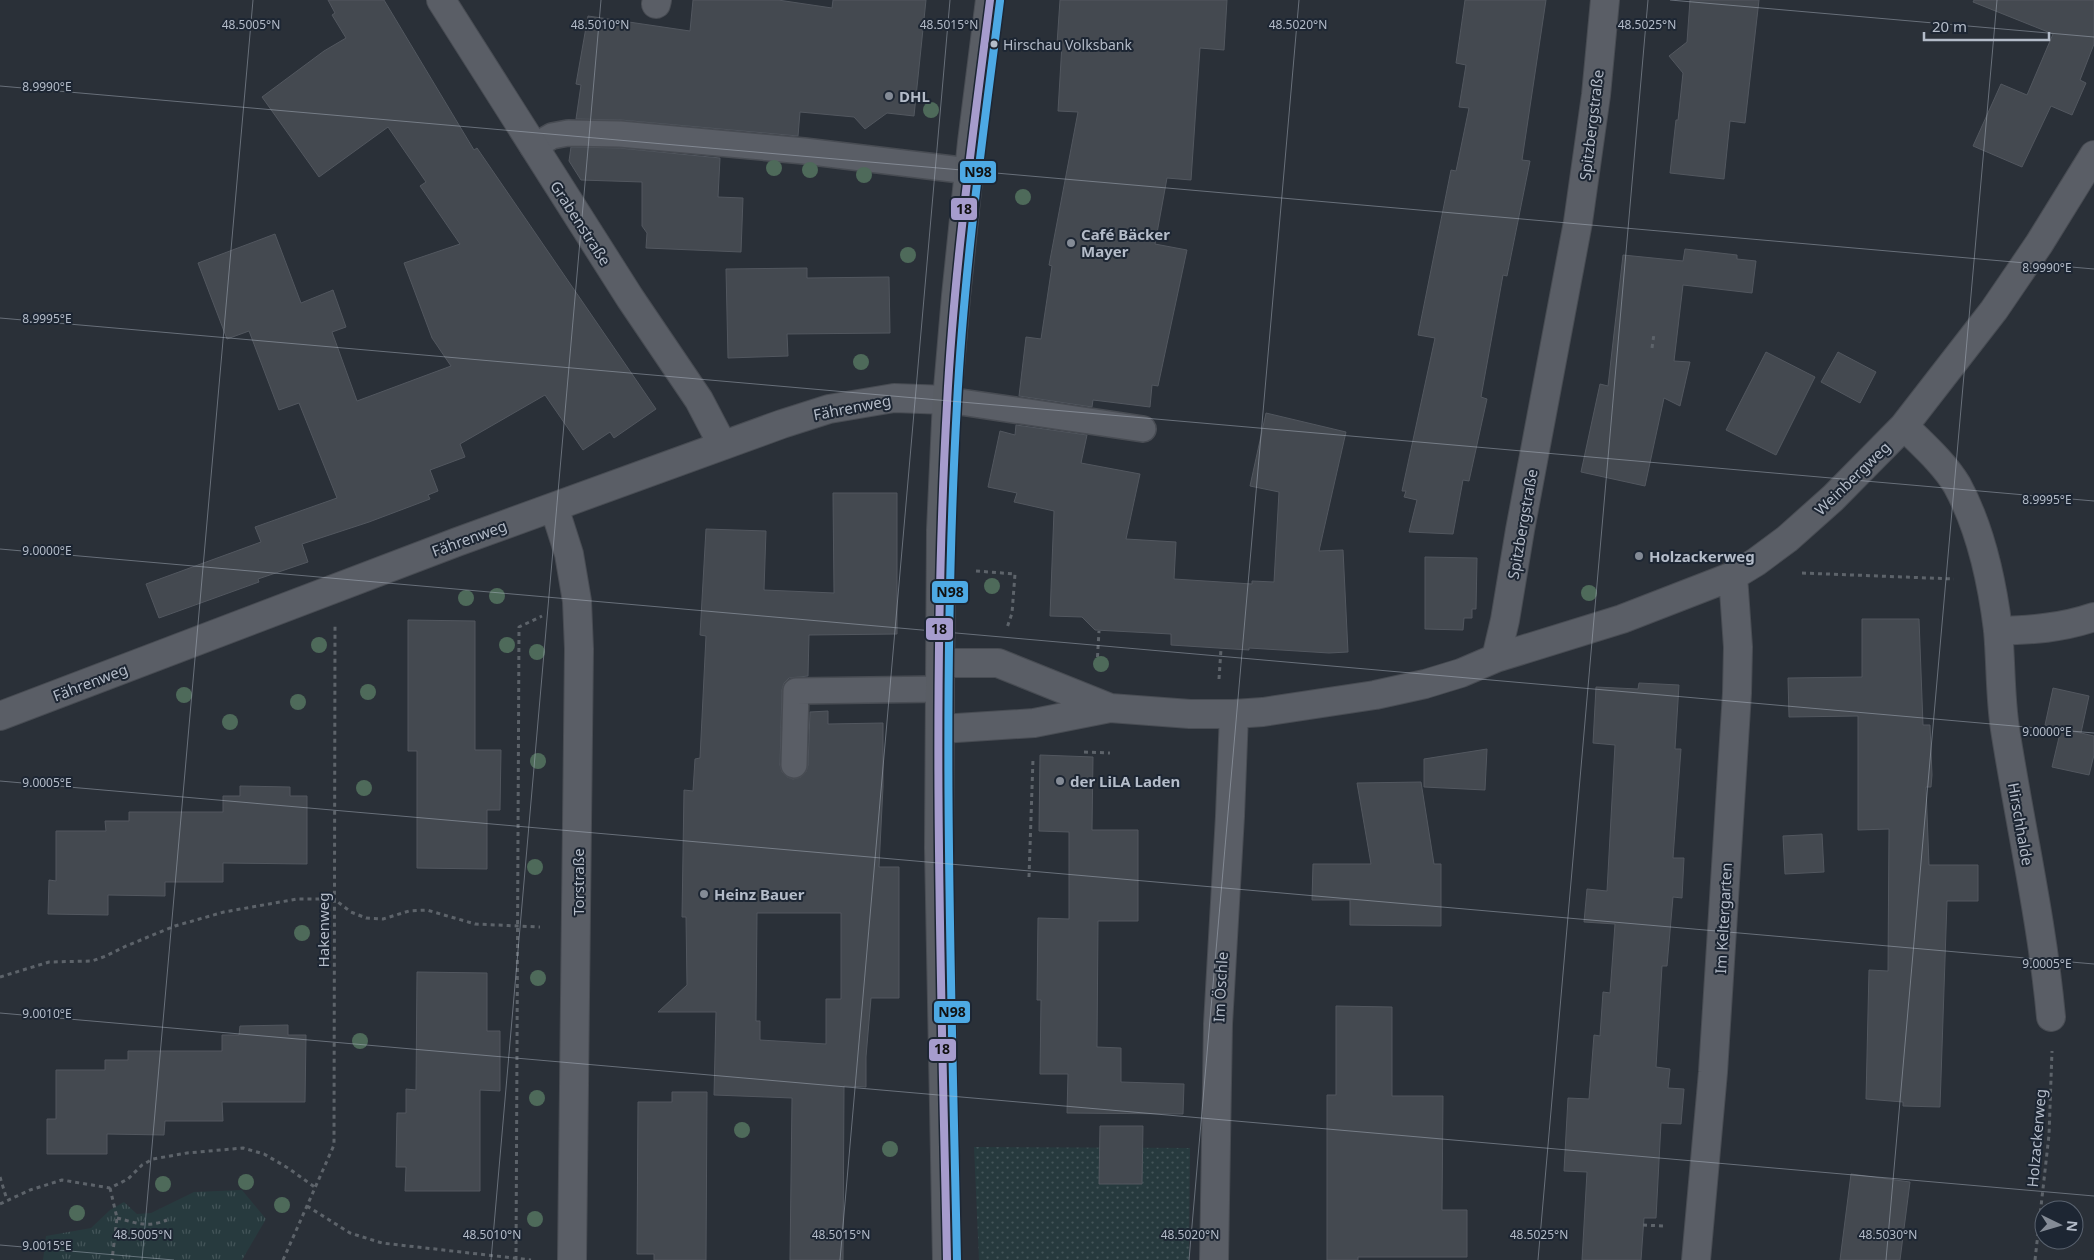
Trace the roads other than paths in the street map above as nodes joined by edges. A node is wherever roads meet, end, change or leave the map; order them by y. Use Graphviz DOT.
graph roads {
  1 [pos="441,0"];
  2 [pos="990,0"];
  3 [pos="1605,0"];
  4 [pos="533,147"];
  5 [pos="2094,155"];
  6 [pos="969,171"];
  7 [pos="947,400"];
  8 [pos="1904,426"];
  9 [pos="1143,429"];
  10 [pos="722,444"];
  11 [pos="554,507"];
  12 [pos="1733,576"];
  13 [pos="2094,617"];
  14 [pos="1998,631"];
  15 [pos="1496,658"];
  16 [pos="941,676"];
  17 [pos="1110,708"];
  18 [pos="1234,714"];
  19 [pos="0,716"];
  20 [pos="941,730"];
  21 [pos="794,765"];
  22 [pos="2051,1017"];
  23 [pos="572,1260"];
  24 [pos="947,1260"];
  25 [pos="1214,1260"];
  26 [pos="1696,1260"];
  1 -- 4 [label="street, Grabenstraße"];
  2 -- 6 [label="main road"];
  3 -- 15 [label="street, Spitzbergstraße"];
  4 -- 6 [label="lane"];
  4 -- 10 [label="street, Grabenstraße"];
  5 -- 8 [label="street, Weinbergweg"];
  6 -- 7 [label="main road"];
  7 -- 9 [label="lane"];
  7 -- 10 [label="street, Fährenweg"];
  7 -- 16 [label="main road"];
  8 -- 12 [label="street, Weinbergweg"];
  8 -- 14 [label="street, Hirschhalde"];
  10 -- 11 [label="street, Fährenweg"];
  11 -- 19 [label="street, Fährenweg"];
  11 -- 23 [label="street, Torstraße"];
  12 -- 15 [label="street, Weinbergweg"];
  12 -- 26 [label="street, Im Keltergarten"];
  13 -- 14 [label="street"];
  14 -- 22 [label="street, Hirschhalde"];
  15 -- 18 [label="street"];
  16 -- 17 [label="street"];
  16 -- 20 [label="main road"];
  16 -- 21 [label="lane"];
  17 -- 18 [label="street"];
  17 -- 20 [label="street"];
  18 -- 25 [label="street, Im Öschle"];
  20 -- 24 [label="main road"];
}
